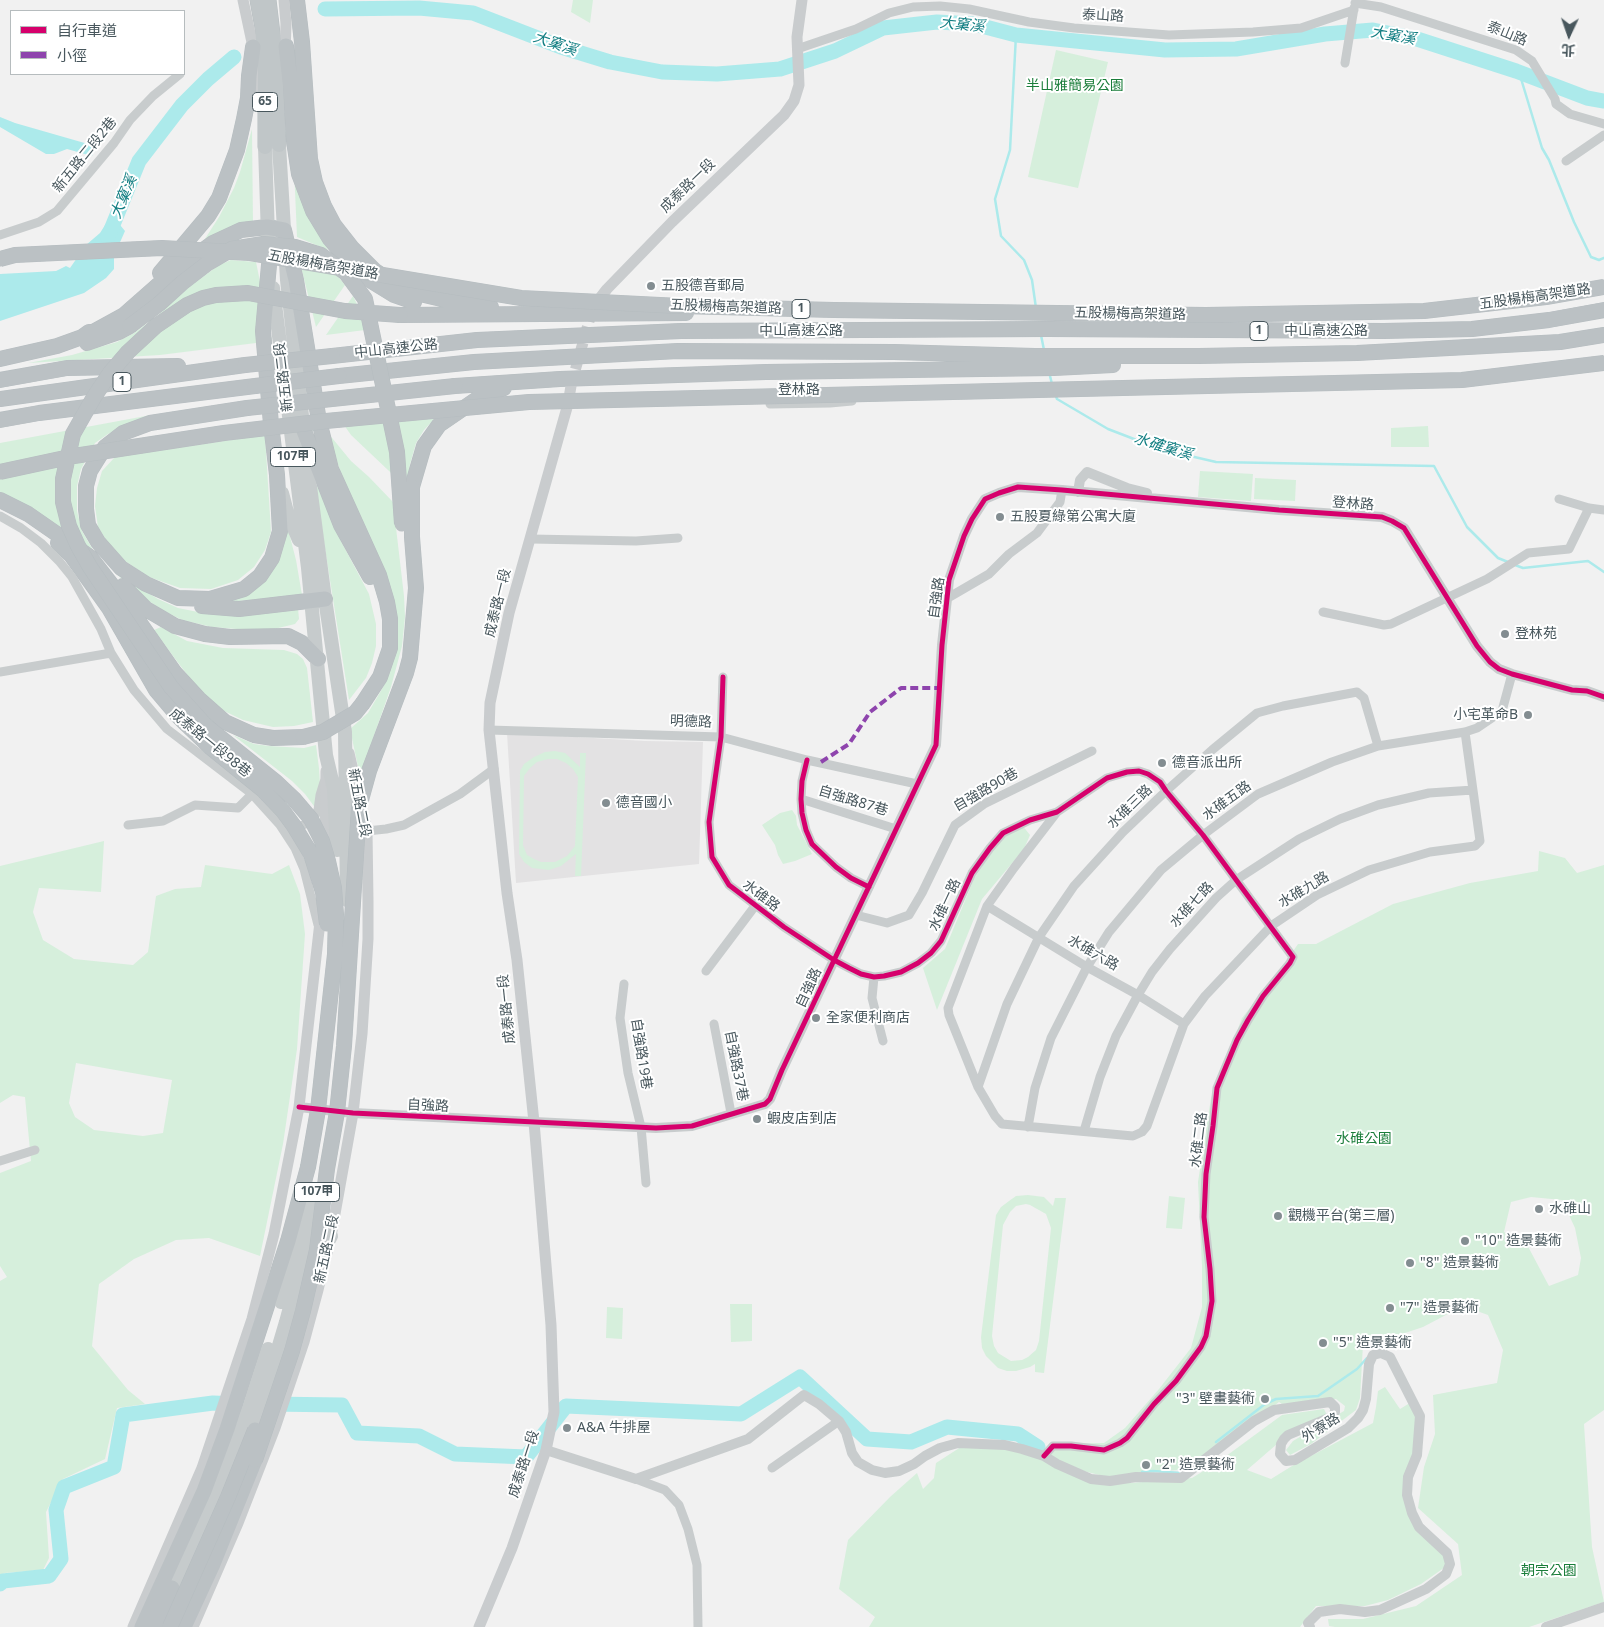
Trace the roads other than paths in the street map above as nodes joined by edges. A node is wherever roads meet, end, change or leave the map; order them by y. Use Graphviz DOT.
graph roads {
  1 [pos="243,0"];
  2 [pos="257,0"];
  3 [pos="269,0"];
  4 [pos="284,0"];
  5 [pos="296,0"];
  6 [pos="802,0"];
  7 [pos="1355,4"];
  8 [pos="286,46"];
  9 [pos="253,47"];
  10 [pos="797,49"];
  11 [pos="270,58"];
  12 [pos="1345,63"];
  13 [pos="178,75"];
  14 [pos="1604,124"];
  15 [pos="1604,135"];
  16 [pos="279,145"];
  17 [pos="265,147"];
  18 [pos="1566,161"];
  19 [pos="267,227"];
  20 [pos="284,230"];
  21 [pos="0,235"];
  22 [pos="270,254"];
  23 [pos="0,258"];
  24 [pos="1604,287"];
  25 [pos="1604,301"];
  26 [pos="593,307"];
  27 [pos="1604,310"];
  28 [pos="1562,311"];
  29 [pos="557,313"];
  30 [pos="1030,325"];
  31 [pos="1047,325"];
  32 [pos="1472,329"];
  33 [pos="82,337"];
  34 [pos="1604,337"];
  35 [pos="0,360"];
  36 [pos="1034,362"];
  37 [pos="1604,363"];
  38 [pos="245,365"];
  39 [pos="0,380"];
  40 [pos="566,382"];
  41 [pos="1030,393"];
  42 [pos="0,399"];
  43 [pos="568,404"];
  44 [pos="0,421"];
  45 [pos="304,431"];
  46 [pos="0,472"];
  47 [pos="277,475"];
  48 [pos="1062,490"];
  49 [pos="1078,492"];
  50 [pos="1559,499"];
  51 [pos="0,501"];
  52 [pos="1182,501"];
  53 [pos="1590,508"];
  54 [pos="1604,510"];
  55 [pos="0,516"];
  56 [pos="678,538"];
  57 [pos="531,539"];
  58 [pos="305,555"];
  59 [pos="90,556"];
  60 [pos="178,598"];
  61 [pos="1447,598"];
  62 [pos="318,600"];
  63 [pos="946,600"];
  64 [pos="1323,612"];
  65 [pos="111,653"];
  66 [pos="318,659"];
  67 [pos="384,666"];
  68 [pos="0,672"];
  69 [pos="1512,674"];
  70 [pos="723,677"];
  71 [pos="1604,697"];
  72 [pos="489,730"];
  73 [pos="345,732"];
  74 [pos="1465,732"];
  75 [pos="721,737"];
  76 [pos="1378,746"];
  77 [pos="1092,751"];
  78 [pos="326,755"];
  79 [pos="807,760"];
  80 [pos="494,770"];
  81 [pos="326,775"];
  82 [pos="917,784"];
  83 [pos="1473,790"];
  84 [pos="1166,791"];
  85 [pos="252,794"];
  86 [pos="801,799"];
  87 [pos="1057,812"];
  88 [pos="128,825"];
  89 [pos="280,825"];
  90 [pos="896,829"];
  91 [pos="367,831"];
  92 [pos="1203,835"];
  93 [pos="356,845"];
  94 [pos="1236,880"];
  95 [pos="869,887"];
  96 [pos="755,906"];
  97 [pos="987,906"];
  98 [pos="856,915"];
  99 [pos="1271,926"];
  100 [pos="320,933"];
  101 [pos="1039,937"];
  102 [pos="834,960"];
  103 [pos="1088,967"];
  104 [pos="706,971"];
  105 [pos="874,977"];
  106 [pos="624,984"];
  107 [pos="330,992"];
  108 [pos="1138,995"];
  109 [pos="714,1024"];
  110 [pos="1184,1024"];
  111 [pos="883,1041"];
  112 [pos="978,1086"];
  113 [pos="299,1107"];
  114 [pos="327,1111"];
  115 [pos="354,1113"];
  116 [pos="731,1113"];
  117 [pos="534,1122"];
  118 [pos="641,1127"];
  119 [pos="1028,1127"];
  120 [pos="1084,1131"];
  121 [pos="35,1150"];
  122 [pos="0,1162"];
  123 [pos="308,1167"];
  124 [pos="327,1169"];
  125 [pos="646,1183"];
  126 [pos="331,1236"];
  127 [pos="286,1322"];
  128 [pos="839,1421"];
  129 [pos="546,1450"];
  130 [pos="1044,1456"];
  131 [pos="772,1468"];
  132 [pos="636,1479"];
  133 [pos="1604,1607"];
  134 [pos="698,1625"];
  135 [pos="132,1627"];
  136 [pos="142,1627"];
  137 [pos="156,1627"];
  138 [pos="168,1627"];
  139 [pos="184,1627"];
  140 [pos="193,1627"];
  141 [pos="479,1627"];
  142 [pos="1310,1627"];
  143 [pos="1546,1627"];
  1 -- 9 [label="main road, 新五路二段 / 107甲"];
  2 -- 11 [label="highway, 65"];
  3 -- 11 [label="highway, 65"];
  4 -- 8 [label="main road, 新五路二段 / 107甲"];
  5 -- 29 [label="highway"];
  6 -- 10 [label="main road"];
  7 -- 10 [label="street, 泰山路"];
  7 -- 12 [label="street"];
  7 -- 14 [label="street, 泰山路"];
  8 -- 16 [label="main road, 新五路二段 / 107甲"];
  8 -- 29 [label="highway"];
  9 -- 17 [label="main road, 新五路二段 / 107甲"];
  9 -- 33 [label="highway"];
  10 -- 26 [label="main road, 成泰路一段"];
  11 -- 16 [label="highway, 65"];
  11 -- 17 [label="highway, 65"];
  13 -- 21 [label="street, 新五路二段2巷"];
  15 -- 18 [label="street"];
  16 -- 20 [label="main road, 新五路二段 / 107甲"];
  17 -- 19 [label="main road, 新五路二段 / 107甲"];
  19 -- 20 [label="highway"];
  19 -- 22 [label="main road, 新五路二段 / 107甲"];
  19 -- 33 [label="highway"];
  20 -- 45 [label="main road, 新五路二段 / 107甲"];
  20 -- 67 [label="highway"];
  22 -- 47 [label="highway"];
  22 -- 58 [label="main road, 新五路二段 / 107甲"];
  23 -- 24 [label="highway, 五股楊梅高架道路 / 1, bridge"];
  25 -- 28 [label="highway"];
  27 -- 32 [label="highway, 中山高速公路 / 1"];
  28 -- 31 [label="highway"];
  28 -- 32 [label="highway"];
  29 -- 30 [label="highway"];
  29 -- 107 [label="highway, bridge"];
  30 -- 31 [label="highway, 中山高速公路 / 1"];
  30 -- 38 [label="highway, 中山高速公路 / 1, bridge"];
  31 -- 32 [label="highway, 中山高速公路 / 1"];
  33 -- 35 [label="highway"];
  34 -- 36 [label="highway, 中山高速公路 / 1"];
  35 -- 93 [label="highway, bridge"];
  36 -- 40 [label="highway"];
  36 -- 44 [label="highway, 中山高速公路 / 1, bridge"];
  37 -- 46 [label="highway, bridge"];
  38 -- 39 [label="highway, 1"];
  38 -- 42 [label="highway, 中山高速公路 / 1"];
  40 -- 43 [label="main road, 成泰路一段"];
  40 -- 60 [label="highway, bridge"];
  40 -- 93 [label="highway, bridge"];
  41 -- 43 [label="street, 登林路"];
  43 -- 57 [label="main road, 成泰路一段"];
  45 -- 62 [label="main road, 新五路二段 / 107甲"];
  45 -- 67 [label="highway"];
  47 -- 58 [label="main road"];
  47 -- 60 [label="highway"];
  48 -- 49 [label="street, 自強路"];
  48 -- 63 [label="street, 自強路"];
  48 -- 63 [label="street, 自強路"];
  49 -- 52 [label="street, 登林路"];
  49 -- 52 [label="street, 登林路"];
  50 -- 53 [label="street"];
  51 -- 59 [label="highway"];
  51 -- 107 [label="highway, bridge"];
  52 -- 61 [label="street, 登林路"];
  53 -- 54 [label="street"];
  53 -- 61 [label="street"];
  55 -- 65 [label="street, 成泰路一段98巷"];
  56 -- 57 [label="street"];
  57 -- 72 [label="main road, 成泰路一段"];
  58 -- 62 [label="main road, 新五路二段 / 107甲"];
  59 -- 66 [label="highway"];
  59 -- 67 [label="highway, bridge"];
  60 -- 62 [label="highway"];
  61 -- 64 [label="street"];
  61 -- 69 [label="street, 登林路"];
  62 -- 66 [label="main road, 新五路二段 / 107甲"];
  62 -- 73 [label="main road, 新五路二段 / 107甲"];
  63 -- 82 [label="street, 自強路"];
  65 -- 68 [label="street"];
  65 -- 85 [label="street, 成泰路一段98巷"];
  66 -- 78 [label="main road, 新五路二段 / 107甲"];
  69 -- 71 [label="street, 登林路"];
  69 -- 74 [label="street, 水碓五路"];
  70 -- 75 [label="street, 水碓路"];
  72 -- 75 [label="street, 明德路"];
  72 -- 80 [label="main road, 成泰路一段"];
  73 -- 91 [label="main road, 新五路二段 / 107甲"];
  73 -- 114 [label="main road, 新五路二段 / 107甲"];
  74 -- 76 [label="street, 水碓五路"];
  74 -- 83 [label="street, 水碓九路"];
  75 -- 79 [label="street, 明德路"];
  75 -- 96 [label="street, 水碓路"];
  76 -- 84 [label="street, 水碓三路"];
  76 -- 92 [label="street, 水碓五路"];
  77 -- 98 [label="street, 自強路90巷"];
  78 -- 81 [label="main road, 新五路二段 / 107甲"];
  78 -- 114 [label="main road, 新五路二段 / 107甲"];
  79 -- 82 [label="street, 明德路"];
  79 -- 86 [label="street"];
  80 -- 91 [label="street"];
  80 -- 117 [label="main road, 成泰路一段"];
  81 -- 89 [label="street"];
  81 -- 100 [label="main road, 新五路二段 / 107甲"];
  82 -- 90 [label="street, 自強路"];
  83 -- 94 [label="street, 水碓七路"];
  83 -- 99 [label="street, 水碓九路"];
  84 -- 87 [label="street, 水碓一路"];
  84 -- 92 [label="street, 水碓二路"];
  84 -- 101 [label="street, 水碓三路"];
  85 -- 88 [label="street"];
  85 -- 89 [label="street, 成泰路一段98巷"];
  86 -- 90 [label="street, 自強路87巷"];
  86 -- 95 [label="street"];
  87 -- 97 [label="street, 水碓一路"];
  87 -- 105 [label="street, 水碓一路"];
  89 -- 100 [label="street, 成泰路一段98巷"];
  90 -- 95 [label="street, 自強路"];
  91 -- 115 [label="main road, 新五路二段 / 107甲"];
  92 -- 94 [label="street, 水碓二路"];
  92 -- 103 [label="street, 水碓五路"];
  93 -- 124 [label="highway, bridge"];
  94 -- 99 [label="street, 水碓二路"];
  94 -- 108 [label="street, 水碓七路"];
  95 -- 98 [label="street, 自強路"];
  96 -- 102 [label="street, 水碓路"];
  96 -- 104 [label="street"];
  97 -- 101 [label="street, 水碓六路"];
  97 -- 112 [label="street, 水碓一路"];
  98 -- 102 [label="street, 自強路"];
  99 -- 110 [label="street, 水碓九路"];
  99 -- 130 [label="street, 水碓二路"];
  100 -- 113 [label="main road, 新五路二段 / 107甲"];
  101 -- 103 [label="street, 水碓六路"];
  101 -- 112 [label="street, 水碓三路"];
  102 -- 105 [label="street"];
  102 -- 116 [label="street, 自強路"];
  103 -- 108 [label="street, 水碓六路"];
  103 -- 119 [label="street, 水碓五路"];
  105 -- 111 [label="street"];
  106 -- 118 [label="street, 自強路19巷"];
  107 -- 123 [label="highway, bridge"];
  108 -- 110 [label="street, 水碓六路"];
  108 -- 120 [label="street, 水碓七路"];
  109 -- 116 [label="street, 自強路37巷"];
  110 -- 120 [label="street, 水碓九路"];
  112 -- 119 [label="street, 水碓一路"];
  113 -- 114 [label="street, 自強路"];
  113 -- 135 [label="main road, 新五路二段 / 107甲"];
  114 -- 115 [label="street, 自強路"];
  114 -- 127 [label="main road, 新五路二段 / 107甲"];
  114 -- 137 [label="main road, 新五路二段 / 107甲"];
  115 -- 117 [label="street, 自強路"];
  115 -- 126 [label="main road, 新五路二段 / 107甲"];
  116 -- 118 [label="street, 自強路"];
  117 -- 118 [label="street, 自強路"];
  117 -- 129 [label="main road, 成泰路一段"];
  118 -- 125 [label="street, 自強路19巷"];
  119 -- 120 [label="street"];
  121 -- 122 [label="street"];
  123 -- 136 [label="highway"];
  123 -- 137 [label="highway"];
  124 -- 138 [label="highway, bridge"];
  124 -- 139 [label="highway, bridge"];
  126 -- 127 [label="main road"];
  126 -- 140 [label="main road, 新五路二段 / 107甲"];
  127 -- 138 [label="main road, 新五路二段 / 107甲"];
  128 -- 130 [label="street"];
  128 -- 131 [label="street"];
  128 -- 132 [label="street"];
  129 -- 132 [label="street"];
  129 -- 141 [label="main road, 成泰路一段"];
  130 -- 142 [label="street, 外寮路"];
  132 -- 134 [label="street"];
  133 -- 143 [label="street"];
}
